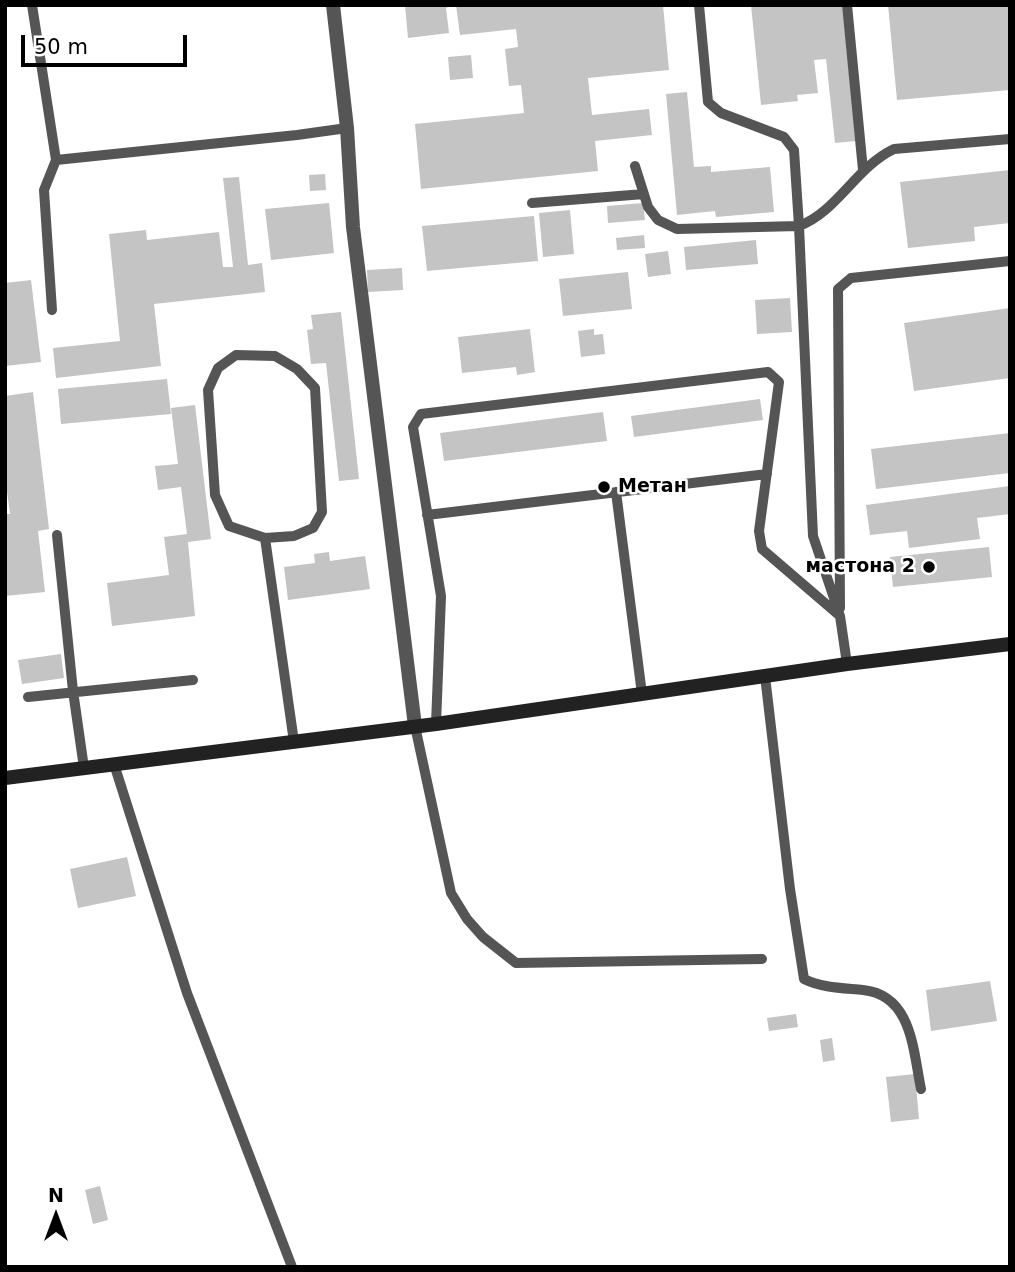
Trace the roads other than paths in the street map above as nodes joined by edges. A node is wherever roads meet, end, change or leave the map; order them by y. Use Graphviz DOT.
graph roads {
  1 [pos="32,5"];
  2 [pos="333,5"];
  3 [pos="699,5"];
  4 [pos="847,5"];
  5 [pos="347,128"];
  6 [pos="1010,139"];
  7 [pos="56,160"];
  8 [pos="635,166"];
  9 [pos="863,170"];
  10 [pos="644,194"];
  11 [pos="531,203"];
  12 [pos="799,226"];
  13 [pos="1010,261"];
  14 [pos="52,310"];
  15 [pos="767,474"];
  16 [pos="616,492"];
  17 [pos="427,515"];
  18 [pos="57,535"];
  19 [pos="265,538"];
  20 [pos="840,616"];
  21 [pos="1010,644"];
  22 [pos="847,664"];
  23 [pos="765,676"];
  24 [pos="192,680"];
  25 [pos="73,691"];
  26 [pos="642,694"];
  27 [pos="28,696"];
  28 [pos="436,724"];
  29 [pos="415,726"];
  30 [pos="294,741"];
  31 [pos="114,764"];
  32 [pos="84,768"];
  33 [pos="5,778"];
  34 [pos="762,959"];
  35 [pos="921,1088"];
  36 [pos="292,1267"];
  1 -- 7 [label="lane"];
  2 -- 5 [label="street"];
  3 -- 12 [label="lane"];
  4 -- 9 [label="lane"];
  5 -- 7 [label="lane"];
  5 -- 29 [label="street"];
  6 -- 9 [label="lane"];
  7 -- 14 [label="lane"];
  8 -- 10 [label="lane"];
  9 -- 12 [label="lane"];
  10 -- 11 [label="lane"];
  10 -- 12 [label="lane"];
  12 -- 20 [label="lane"];
  13 -- 20 [label="lane"];
  15 -- 16 [label="lane"];
  15 -- 17 [label="lane"];
  15 -- 20 [label="lane"];
  16 -- 17 [label="lane"];
  16 -- 26 [label="lane"];
  17 -- 28 [label="lane"];
  18 -- 25 [label="lane"];
  19 -- 19 [label="lane"];
  19 -- 30 [label="lane"];
  20 -- 22 [label="lane"];
  21 -- 22 [label="main road"];
  22 -- 23 [label="main road"];
  23 -- 26 [label="main road"];
  23 -- 35 [label="lane"];
  24 -- 25 [label="lane"];
  25 -- 27 [label="lane"];
  25 -- 32 [label="lane"];
  26 -- 28 [label="main road"];
  28 -- 29 [label="main road"];
  29 -- 30 [label="main road"];
  29 -- 34 [label="lane"];
  30 -- 31 [label="main road"];
  31 -- 32 [label="main road"];
  31 -- 36 [label="lane"];
  32 -- 33 [label="main road"];
}
